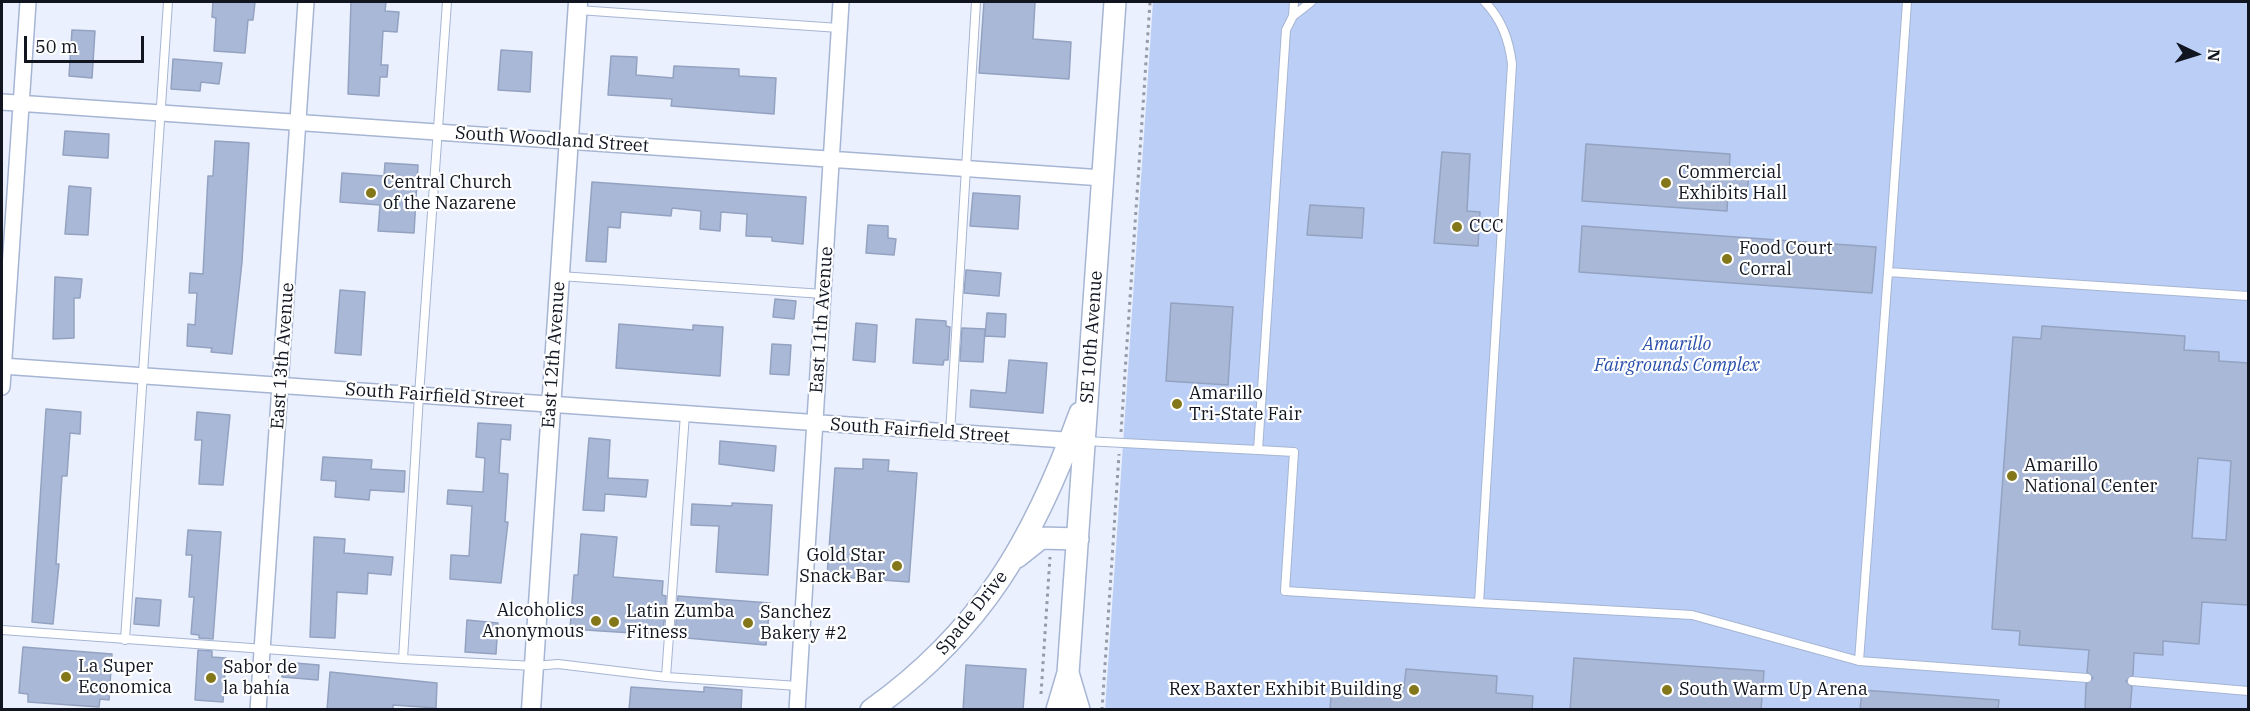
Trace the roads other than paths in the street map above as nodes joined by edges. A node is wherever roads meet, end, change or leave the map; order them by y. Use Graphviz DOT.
graph roads {
  1 [pos="28,2"];
  2 [pos="168,2"];
  3 [pos="306,2"];
  4 [pos="447,2"];
  5 [pos="841,2"];
  6 [pos="975,2"];
  7 [pos="1115,2"];
  8 [pos="1294,2"];
  9 [pos="1311,2"];
  10 [pos="1485,2"];
  11 [pos="1907,2"];
  12 [pos="578,6"];
  13 [pos="1293,16"];
  14 [pos="839,28"];
  15 [pos="2,102"];
  16 [pos="21,103"];
  17 [pos="159,112"];
  18 [pos="298,120"];
  19 [pos="437,131"];
  20 [pos="568,141"];
  21 [pos="832,159"];
  22 [pos="966,168"];
  23 [pos="1102,178"];
  24 [pos="1888,272"];
  25 [pos="559,276"];
  26 [pos="823,294"];
  27 [pos="2248,296"];
  28 [pos="2,366"];
  29 [pos="144,376"];
  30 [pos="281,385"];
  31 [pos="2,387"];
  32 [pos="1089,390"];
  33 [pos="419,395"];
  34 [pos="550,404"];
  35 [pos="685,414"];
  36 [pos="815,423"];
  37 [pos="950,434"];
  38 [pos="1077,441"];
  39 [pos="1258,450"];
  40 [pos="1077,539"];
  41 [pos="1015,560"];
  42 [pos="1479,603"];
  43 [pos="2,630"];
  44 [pos="125,640"];
  45 [pos="262,647"];
  46 [pos="403,659"];
  47 [pos="1859,661"];
  48 [pos="534,666"];
  49 [pos="1068,673"];
  50 [pos="666,677"];
  51 [pos="2087,678"];
  52 [pos="2132,681"];
  53 [pos="798,686"];
  54 [pos="2248,691"];
  55 [pos="1049,704"];
  56 [pos="258,710"];
  57 [pos="531,710"];
  58 [pos="797,710"];
  59 [pos="871,710"];
  60 [pos="1079,710"];
  1 -- 16 [label="street"];
  2 -- 17 [label="lane"];
  3 -- 18 [label="street, East 13th Avenue"];
  4 -- 19 [label="lane"];
  5 -- 14 [label="street, East 11th Avenue"];
  6 -- 22 [label="lane"];
  7 -- 23 [label="main road, SE 10th Avenue"];
  8 -- 13 [label="lane"];
  9 -- 13 [label="lane"];
  10 -- 42 [label="lane"];
  11 -- 24 [label="lane"];
  12 -- 14 [label="lane"];
  12 -- 20 [label="street, East 12th Avenue"];
  13 -- 39 [label="lane"];
  14 -- 21 [label="street, East 11th Avenue"];
  15 -- 16 [label="street, South Woodland Street"];
  16 -- 17 [label="street, South Woodland Street"];
  16 -- 28 [label="street"];
  17 -- 18 [label="street, South Woodland Street"];
  17 -- 29 [label="lane"];
  18 -- 19 [label="street, South Woodland Street"];
  18 -- 30 [label="street, East 13th Avenue"];
  19 -- 20 [label="street, South Woodland Street"];
  19 -- 33 [label="lane"];
  20 -- 21 [label="street, South Woodland Street"];
  20 -- 25 [label="street, East 12th Avenue"];
  21 -- 22 [label="street, South Woodland Street"];
  21 -- 26 [label="street, East 11th Avenue"];
  22 -- 23 [label="street, South Woodland Street"];
  22 -- 37 [label="lane"];
  23 -- 32 [label="main road, SE 10th Avenue"];
  24 -- 27 [label="lane"];
  24 -- 47 [label="lane"];
  25 -- 26 [label="lane"];
  25 -- 34 [label="street, East 12th Avenue"];
  26 -- 36 [label="street, East 11th Avenue"];
  28 -- 29 [label="street, South Fairfield Street"];
  28 -- 31 [label="street"];
  29 -- 30 [label="street, South Fairfield Street"];
  29 -- 44 [label="lane"];
  30 -- 33 [label="street, South Fairfield Street"];
  30 -- 45 [label="street, East 13th Avenue"];
  32 -- 38 [label="main road, Spade Drive"];
  33 -- 34 [label="street, South Fairfield Street"];
  33 -- 46 [label="lane"];
  34 -- 35 [label="street, South Fairfield Street"];
  34 -- 48 [label="street, East 12th Avenue"];
  35 -- 36 [label="street, South Fairfield Street"];
  35 -- 50 [label="lane"];
  36 -- 37 [label="street, South Fairfield Street"];
  36 -- 53 [label="street, East 11th Avenue"];
  37 -- 38 [label="street, South Fairfield Street"];
  38 -- 39 [label="lane"];
  38 -- 40 [label="main road"];
  38 -- 41 [label="main road, Spade Drive"];
  39 -- 42 [label="lane"];
  40 -- 41 [label="main road, Spade Drive"];
  40 -- 49 [label="main road"];
  41 -- 59 [label="main road, Spade Drive"];
  42 -- 47 [label="lane"];
  43 -- 44 [label="lane"];
  44 -- 45 [label="lane"];
  45 -- 46 [label="lane"];
  45 -- 56 [label="street, East 13th Avenue"];
  46 -- 48 [label="lane"];
  47 -- 51 [label="lane"];
  48 -- 50 [label="lane"];
  48 -- 57 [label="street, East 12th Avenue"];
  49 -- 55 [label="main road"];
  49 -- 60 [label="main road"];
  50 -- 53 [label="lane"];
  52 -- 54 [label="lane"];
  53 -- 58 [label="street, East 11th Avenue"];
}
